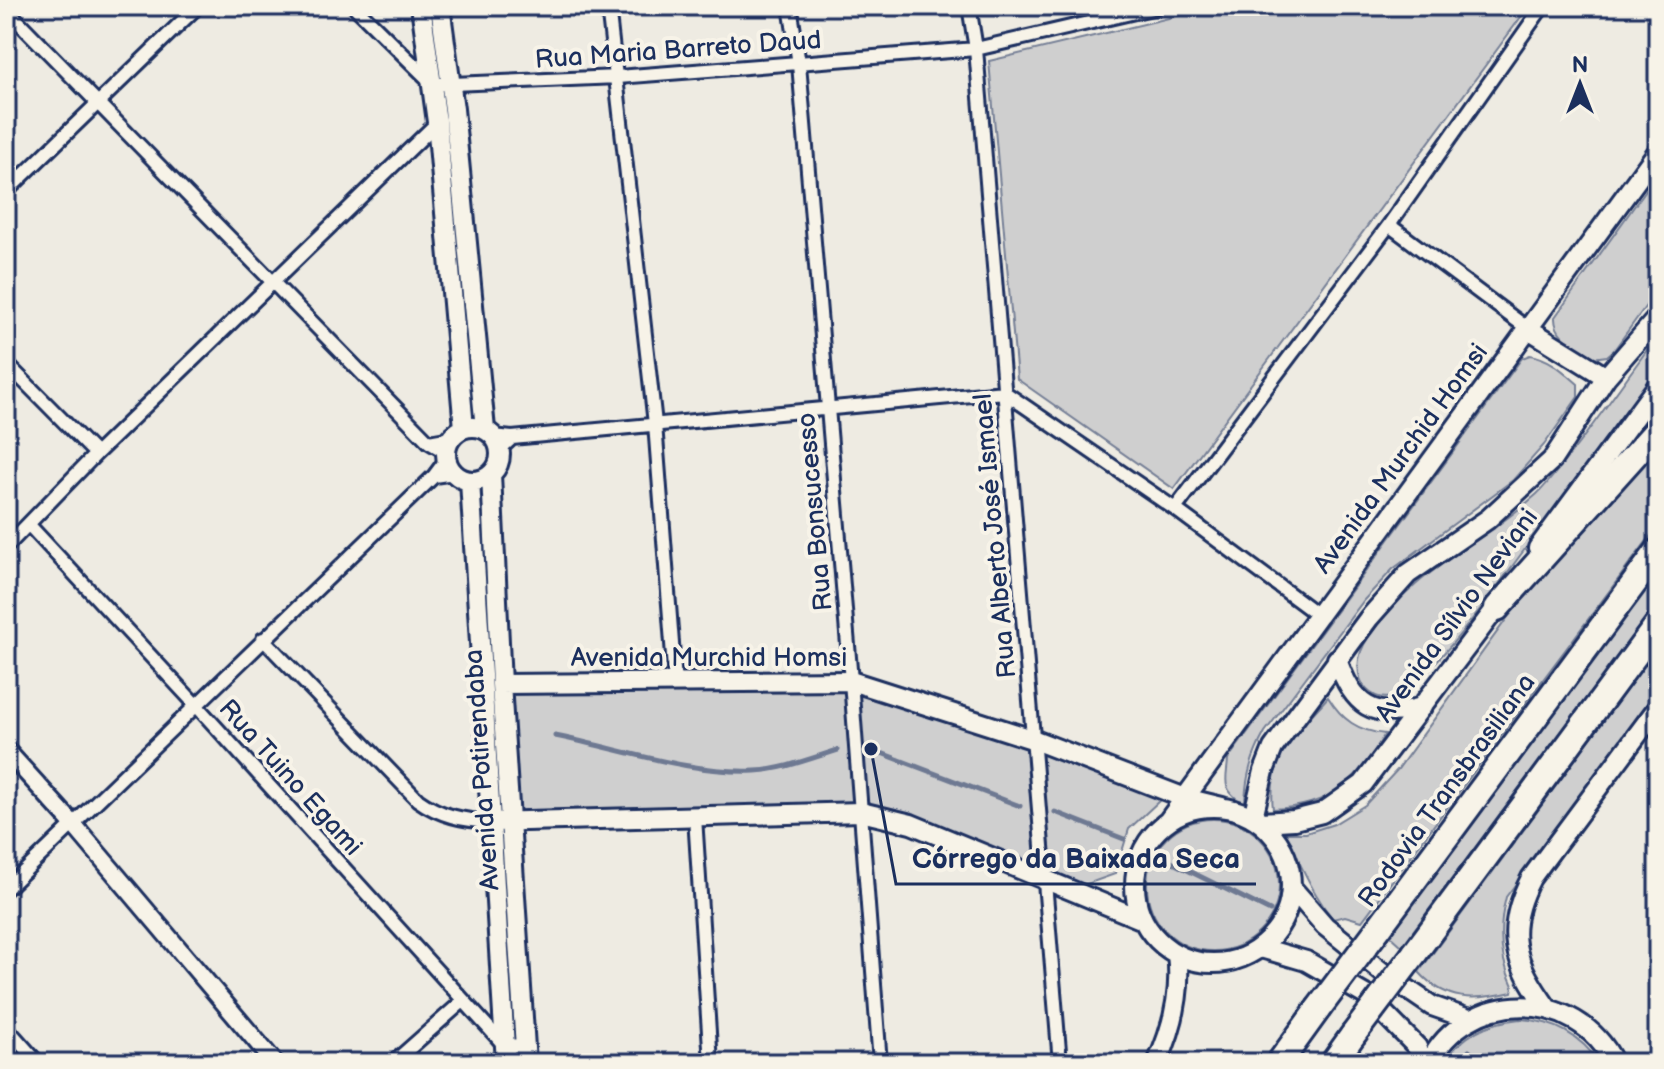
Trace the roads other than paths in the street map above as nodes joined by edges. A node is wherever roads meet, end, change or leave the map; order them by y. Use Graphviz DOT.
graph roads {
  1 [pos="198,6"];
  2 [pos="354,6"];
  3 [pos="421,6"];
  4 [pos="440,6"];
  5 [pos="608,6"];
  6 [pos="790,6"];
  7 [pos="969,6"];
  8 [pos="1161,6"];
  9 [pos="1543,6"];
  10 [pos="6,9"];
  11 [pos="976,49"];
  12 [pos="799,64"];
  13 [pos="618,77"];
  14 [pos="442,84"];
  15 [pos="98,103"];
  16 [pos="454,109"];
  17 [pos="437,122"];
  18 [pos="1658,151"];
  19 [pos="6,192"];
  20 [pos="1389,225"];
  21 [pos="272,281"];
  22 [pos="1658,317"];
  23 [pos="1527,328"];
  24 [pos="6,363"];
  25 [pos="1606,377"];
  26 [pos="1658,385"];
  27 [pos="1004,392"];
  28 [pos="827,408"];
  29 [pos="655,424"];
  30 [pos="1658,429"];
  31 [pos="498,438"];
  32 [pos="96,454"];
  33 [pos="455,456"];
  34 [pos="491,474"];
  35 [pos="1175,509"];
  36 [pos="29,525"];
  37 [pos="6,547"];
  38 [pos="1658,551"];
  39 [pos="1497,608"];
  40 [pos="1318,615"];
  41 [pos="1658,624"];
  42 [pos="263,639"];
  43 [pos="1337,659"];
  44 [pos="851,681"];
  45 [pos="675,682"];
  46 [pos="501,684"];
  47 [pos="195,704"];
  48 [pos="1422,707"];
  49 [pos="1658,707"];
  50 [pos="1032,739"];
  51 [pos="6,750"];
  52 [pos="1185,798"];
  53 [pos="1222,807"];
  54 [pos="861,812"];
  55 [pos="695,817"];
  56 [pos="1257,820"];
  57 [pos="1168,821"];
  58 [pos="489,822"];
  59 [pos="511,822"];
  60 [pos="73,824"];
  61 [pos="1043,878"];
  62 [pos="1292,888"];
  63 [pos="6,889"];
  64 [pos="1143,920"];
  65 [pos="1261,948"];
  66 [pos="1177,954"];
  67 [pos="463,1001"];
  68 [pos="1548,1009"];
  69 [pos="1469,1019"];
  70 [pos="6,1027"];
  71 [pos="525,1054"];
  72 [pos="506,1055"];
  73 [pos="1615,1060"];
  74 [pos="38,1063"];
  75 [pos="275,1063"];
  76 [pos="393,1063"];
  77 [pos="711,1063"];
  78 [pos="880,1063"];
  79 [pos="1060,1063"];
  80 [pos="1157,1063"];
  81 [pos="1279,1063"];
  82 [pos="1333,1063"];
  83 [pos="1426,1063"];
  1 -- 15 [label="street"];
  2 -- 14 [label="street"];
  3 -- 14 [label="main road, Avenida Potirendaba"];
  4 -- 14 [label="main road, Avenida Potirendaba"];
  5 -- 13 [label="street"];
  6 -- 12 [label="street, Rua Bonsucesso"];
  7 -- 11 [label="street, Rua Alberto José Ismael"];
  8 -- 11 [label="street, Rua Maria Barreto Daud"];
  9 -- 20 [label="street"];
  10 -- 15 [label="street"];
  11 -- 12 [label="street, Rua Maria Barreto Daud"];
  11 -- 27 [label="street, Rua Alberto José Ismael"];
  12 -- 13 [label="street, Rua Maria Barreto Daud"];
  12 -- 28 [label="street, Rua Bonsucesso"];
  13 -- 14 [label="street, Rua Maria Barreto Daud"];
  13 -- 29 [label="street"];
  14 -- 16 [label="main road, Avenida Potirendaba"];
  14 -- 17 [label="main road, Avenida Potirendaba"];
  15 -- 19 [label="street"];
  15 -- 21 [label="street"];
  16 -- 17 [label="street"];
  16 -- 31 [label="main road, Avenida Potirendaba"];
  17 -- 21 [label="street"];
  17 -- 33 [label="main road, Avenida Potirendaba"];
  18 -- 23 [label="main road, Avenida Murchid Homsi"];
  20 -- 23 [label="street"];
  20 -- 35 [label="street"];
  21 -- 32 [label="street"];
  21 -- 33 [label="street"];
  22 -- 25 [label="main road"];
  23 -- 25 [label="main road"];
  23 -- 40 [label="main road, Avenida Murchid Homsi"];
  24 -- 32 [label="street"];
  25 -- 43 [label="main road"];
  26 -- 39 [label="main road, Avenida Sílvio Neviani"];
  27 -- 28 [label="street"];
  27 -- 35 [label="street"];
  27 -- 50 [label="street, Rua Alberto José Ismael"];
  28 -- 29 [label="street"];
  28 -- 44 [label="street, Rua Bonsucesso"];
  29 -- 31 [label="street"];
  29 -- 45 [label="street"];
  30 -- 39 [label="highway"];
  31 -- 33 [label="main road"];
  31 -- 34 [label="main road"];
  32 -- 36 [label="street"];
  33 -- 34 [label="main road"];
  33 -- 42 [label="street"];
  33 -- 58 [label="main road, Avenida Potirendaba"];
  34 -- 46 [label="main road, Avenida Potirendaba"];
  35 -- 40 [label="street"];
  36 -- 37 [label="street"];
  36 -- 47 [label="street, Rua Tuino Egami"];
  38 -- 81 [label="highway, Rodovia Transbrasiliana, bridge"];
  39 -- 48 [label="main road, Avenida Sílvio Neviani"];
  40 -- 52 [label="main road, Avenida Murchid Homsi"];
  41 -- 82 [label="highway, bridge"];
  42 -- 47 [label="street"];
  42 -- 58 [label="street"];
  43 -- 48 [label="main road"];
  43 -- 56 [label="main road"];
  44 -- 45 [label="main road, Avenida Murchid Homsi"];
  44 -- 50 [label="main road, Avenida Murchid Homsi"];
  44 -- 54 [label="street, Rua Bonsucesso"];
  45 -- 46 [label="main road, Avenida Murchid Homsi"];
  46 -- 59 [label="main road, Avenida Potirendaba"];
  47 -- 60 [label="street"];
  47 -- 67 [label="street, Rua Tuino Egami"];
  48 -- 56 [label="main road, Avenida Sílvio Neviani"];
  49 -- 68 [label="main road"];
  50 -- 52 [label="main road, Avenida Murchid Homsi"];
  50 -- 61 [label="street, Rua Alberto José Ismael"];
  51 -- 60 [label="street"];
  52 -- 53 [label="main road, Avenida Murchid Homsi"];
  52 -- 57 [label="main road, Avenida Murchid Homsi"];
  53 -- 56 [label="main road"];
  53 -- 57 [label="main road"];
  54 -- 55 [label="main road"];
  54 -- 61 [label="main road"];
  54 -- 78 [label="street, Rua Bonsucesso"];
  55 -- 59 [label="main road"];
  55 -- 77 [label="street"];
  56 -- 62 [label="main road"];
  57 -- 64 [label="main road"];
  58 -- 59 [label="main road"];
  58 -- 72 [label="main road, Avenida Potirendaba"];
  59 -- 71 [label="main road, Avenida Potirendaba"];
  60 -- 63 [label="street"];
  60 -- 75 [label="street"];
  61 -- 64 [label="main road"];
  61 -- 79 [label="street, Rua Alberto José Ismael"];
  62 -- 65 [label="main road"];
  62 -- 69 [label="main road"];
  64 -- 66 [label="main road"];
  65 -- 66 [label="main road"];
  65 -- 83 [label="main road"];
  66 -- 80 [label="main road"];
  67 -- 72 [label="street, Rua Tuino Egami"];
  67 -- 76 [label="street"];
  68 -- 69 [label="main road"];
  68 -- 73 [label="main road"];
  69 -- 83 [label="main road"];
  70 -- 74 [label="street"];
  71 -- 72 [label="street"];
}
